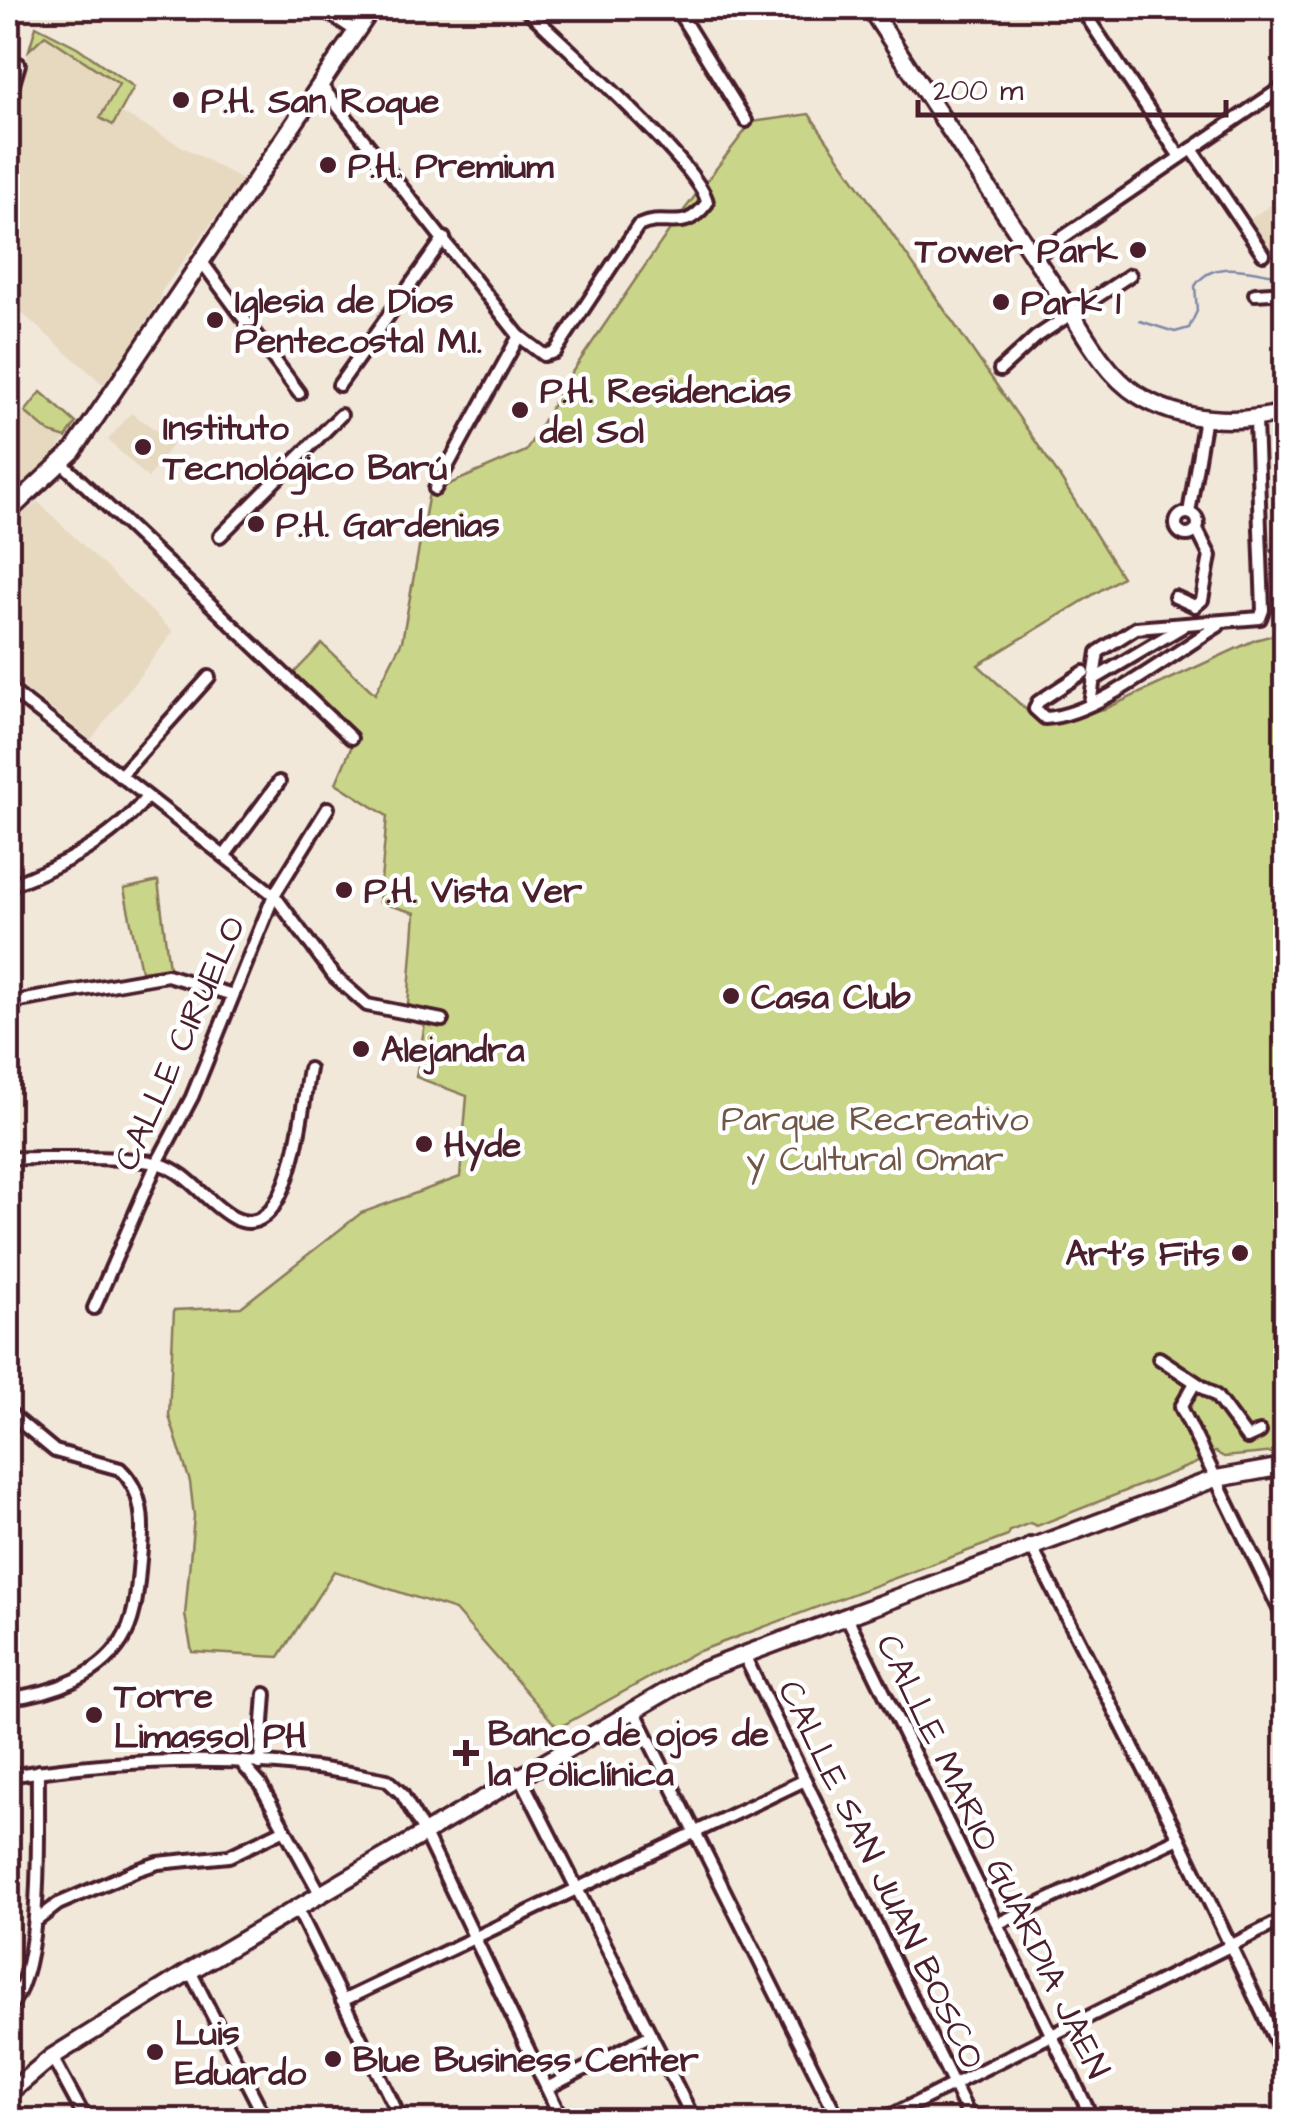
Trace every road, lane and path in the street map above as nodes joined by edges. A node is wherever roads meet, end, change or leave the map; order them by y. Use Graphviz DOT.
graph roads {
  1 [pos="322,8"];
  2 [pos="372,8"];
  3 [pos="525,8"];
  4 [pos="676,8"];
  5 [pos="870,8"];
  6 [pos="1081,8"];
  7 [pos="356,31"];
  8 [pos="20,64"];
  9 [pos="320,84"];
  10 [pos="1286,85"];
  11 [pos="8,101"];
  12 [pos="746,121"];
  13 [pos="1192,149"];
  14 [pos="1180,156"];
  15 [pos="444,238"];
  16 [pos="1263,254"];
  17 [pos="1034,257"];
  18 [pos="202,262"];
  19 [pos="1130,275"];
  20 [pos="1286,292"];
  21 [pos="1255,294"];
  22 [pos="1072,314"];
  23 [pos="519,336"];
  24 [pos="1000,370"];
  25 [pos="340,386"];
  26 [pos="299,393"];
  27 [pos="1286,412"];
  28 [pos="341,415"];
  29 [pos="1205,417"];
  30 [pos="1256,420"];
  31 [pos="62,463"];
  32 [pos="436,489"];
  33 [pos="8,512"];
  34 [pos="1189,514"];
  35 [pos="1197,530"];
  36 [pos="220,536"];
  37 [pos="1175,597"];
  38 [pos="1222,624"];
  39 [pos="1185,625"];
  40 [pos="1089,676"];
  41 [pos="209,677"];
  42 [pos="8,688"];
  43 [pos="1090,704"];
  44 [pos="351,738"];
  45 [pos="120,776"];
  46 [pos="280,782"];
  47 [pos="146,798"];
  48 [pos="328,808"];
  49 [pos="225,856"];
  50 [pos="8,886"];
  51 [pos="274,895"];
  52 [pos="233,995"];
  53 [pos="8,1002"];
  54 [pos="442,1020"];
  55 [pos="309,1069"];
  56 [pos="8,1158"];
  57 [pos="157,1163"];
  58 [pos="94,1308"];
  59 [pos="1159,1358"];
  60 [pos="1196,1383"];
  61 [pos="8,1412"];
  62 [pos="1260,1432"];
  63 [pos="1286,1466"];
  64 [pos="1214,1479"];
  65 [pos="1030,1544"];
  66 [pos="846,1615"];
  67 [pos="1286,1623"];
  68 [pos="743,1653"];
  69 [pos="265,1694"];
  70 [pos="8,1698"];
  71 [pos="633,1708"];
  72 [pos="239,1762"];
  73 [pos="260,1764"];
  74 [pos="308,1769"];
  75 [pos="38,1772"];
  76 [pos="519,1774"];
  77 [pos="8,1776"];
  78 [pos="805,1780"];
  79 [pos="260,1784"];
  80 [pos="284,1829"];
  81 [pos="696,1831"];
  82 [pos="424,1832"];
  83 [pos="1179,1838"];
  84 [pos="576,1888"];
  85 [pos="321,1895"];
  86 [pos="297,1908"];
  87 [pos="1286,1918"];
  88 [pos="36,1921"];
  89 [pos="999,1923"];
  90 [pos="474,1939"];
  91 [pos="1231,1947"];
  92 [pos="190,1971"];
  93 [pos="342,2001"];
  94 [pos="8,2008"];
  95 [pos="651,2035"];
  96 [pos="1053,2035"];
  97 [pos="52,2057"];
  98 [pos="1286,2062"];
  99 [pos="954,2084"];
  100 [pos="546,2088"];
  101 [pos="8,2094"];
  102 [pos="86,2120"];
  103 [pos="266,2120"];
  104 [pos="401,2120"];
  105 [pos="562,2120"];
  106 [pos="694,2120"];
  107 [pos="839,2120"];
  108 [pos="882,2120"];
  109 [pos="971,2120"];
  110 [pos="1093,2120"];
  1 -- 7 [label="street"];
  2 -- 7 [label="street"];
  3 -- 23 [label="street"];
  4 -- 12 [label="street"];
  5 -- 17 [label="street"];
  6 -- 14 [label="street"];
  7 -- 9 [label="street"];
  8 -- 11 [label="street"];
  9 -- 15 [label="street"];
  9 -- 18 [label="street"];
  10 -- 13 [label="street"];
  13 -- 14 [label="street"];
  13 -- 16 [label="street"];
  14 -- 17 [label="street"];
  15 -- 23 [label="street"];
  15 -- 25 [label="street"];
  17 -- 22 [label="street"];
  18 -- 26 [label="street"];
  18 -- 31 [label="street"];
  19 -- 22 [label="street"];
  20 -- 21 [label="street"];
  22 -- 24 [label="street"];
  22 -- 29 [label="street"];
  23 -- 32 [label="street"];
  27 -- 30 [label="street"];
  28 -- 36 [label="street"];
  29 -- 30 [label="street"];
  29 -- 34 [label="street"];
  30 -- 38 [label="street"];
  31 -- 33 [label="street"];
  31 -- 44 [label="street"];
  34 -- 35 [label="street"];
  34 -- 35 [label="street"];
  35 -- 37 [label="street"];
  38 -- 39 [label="street"];
  38 -- 43 [label="street"];
  39 -- 40 [label="street"];
  39 -- 40 [label="street"];
  40 -- 43 [label="street"];
  40 -- 43 [label="street"];
  41 -- 45 [label="street"];
  42 -- 45 [label="street"];
  45 -- 47 [label="street"];
  46 -- 49 [label="street"];
  47 -- 49 [label="street"];
  47 -- 50 [label="street"];
  48 -- 51 [label="street, CALLE CIRUELO"];
  49 -- 51 [label="street"];
  51 -- 52 [label="street, CALLE CIRUELO"];
  51 -- 54 [label="street"];
  52 -- 53 [label="street"];
  52 -- 57 [label="street, CALLE CIRUELO"];
  55 -- 57 [label="street"];
  56 -- 57 [label="street"];
  57 -- 58 [label="street, CALLE CIRUELO"];
  59 -- 60 [label="street"];
  60 -- 62 [label="street"];
  60 -- 64 [label="street"];
  61 -- 70 [label="street"];
  63 -- 64 [label="street"];
  64 -- 65 [label="street"];
  64 -- 67 [label="street"];
  65 -- 66 [label="street"];
  65 -- 83 [label="street"];
  66 -- 68 [label="street"];
  66 -- 89 [label="street, CALLE MARIO GUARDIA JAEN"];
  68 -- 71 [label="street"];
  68 -- 78 [label="street, CALLE SAN JUAN BOSCO"];
  69 -- 73 [label="street"];
  71 -- 76 [label="street"];
  71 -- 81 [label="street"];
  72 -- 73 [label="street"];
  72 -- 75 [label="street"];
  72 -- 79 [label="street"];
  73 -- 74 [label="street"];
  74 -- 79 [label="street"];
  74 -- 82 [label="street"];
  75 -- 77 [label="street"];
  75 -- 88 [label="street"];
  76 -- 82 [label="street"];
  76 -- 84 [label="street"];
  78 -- 81 [label="street"];
  78 -- 99 [label="street, CALLE SAN JUAN BOSCO"];
  79 -- 80 [label="street"];
  80 -- 85 [label="street"];
  80 -- 88 [label="street"];
  81 -- 84 [label="street"];
  81 -- 107 [label="street"];
  82 -- 85 [label="street"];
  82 -- 90 [label="street"];
  83 -- 89 [label="street"];
  83 -- 91 [label="street"];
  84 -- 90 [label="street"];
  84 -- 95 [label="street"];
  85 -- 86 [label="street"];
  86 -- 92 [label="street"];
  86 -- 93 [label="street"];
  87 -- 91 [label="street"];
  88 -- 94 [label="street"];
  89 -- 96 [label="street, CALLE MARIO GUARDIA JAEN"];
  90 -- 93 [label="street"];
  90 -- 100 [label="street"];
  91 -- 96 [label="street"];
  91 -- 98 [label="street"];
  92 -- 97 [label="street"];
  92 -- 103 [label="street"];
  93 -- 104 [label="street"];
  95 -- 100 [label="street"];
  95 -- 106 [label="street"];
  96 -- 99 [label="street"];
  96 -- 110 [label="street, CALLE MARIO GUARDIA JAEN"];
  97 -- 101 [label="street"];
  97 -- 102 [label="street"];
  99 -- 108 [label="street"];
  99 -- 109 [label="street, CALLE SAN JUAN BOSCO"];
  100 -- 105 [label="street"];
}
